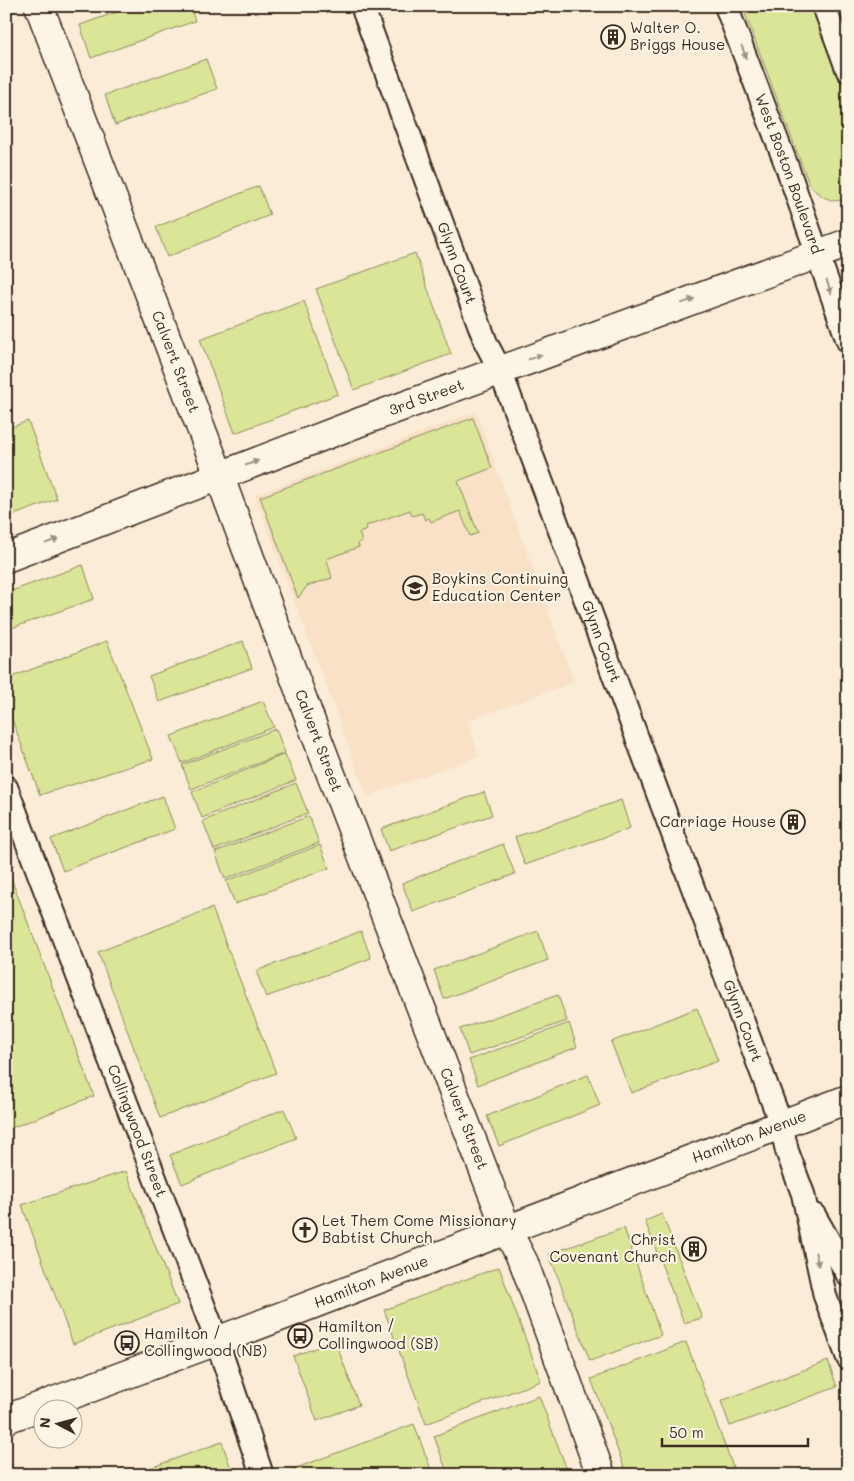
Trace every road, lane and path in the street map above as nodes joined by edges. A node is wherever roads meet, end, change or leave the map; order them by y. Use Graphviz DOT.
graph roads {
  1 [pos="39,6"];
  2 [pos="362,6"];
  3 [pos="726,6"];
  4 [pos="824,6"];
  5 [pos="848,71"];
  6 [pos="848,242"];
  7 [pos="818,254"];
  8 [pos="848,341"];
  9 [pos="500,370"];
  10 [pos="219,475"];
  11 [pos="6,558"];
  12 [pos="6,787"];
  13 [pos="848,1099"];
  14 [pos="781,1124"];
  15 [pos="802,1194"];
  16 [pos="507,1230"];
  17 [pos="848,1275"];
  18 [pos="217,1341"];
  19 [pos="848,1358"];
  20 [pos="6,1419"];
  21 [pos="262,1475"];
  22 [pos="601,1475"];
  1 -- 10 [label="street, Calvert Street"];
  2 -- 9 [label="street, Glynn Court"];
  3 -- 7 [label="street, West Boston Boulevard, one-way"];
  4 -- 5 [label="street"];
  6 -- 7 [label="street, 3rd Street"];
  7 -- 8 [label="street, West Boston Boulevard, one-way"];
  9 -- 7 [label="street, 3rd Street, one-way"];
  10 -- 9 [label="street, 3rd Street, one-way"];
  9 -- 14 [label="street, Glynn Court"];
  11 -- 10 [label="street, 3rd Street, one-way"];
  10 -- 16 [label="street, Calvert Street"];
  12 -- 18 [label="street, Collingwood Street"];
  13 -- 14 [label="street, Hamilton Avenue"];
  14 -- 15 [label="street, Glynn Court"];
  14 -- 16 [label="street, Hamilton Avenue"];
  15 -- 17 [label="street, Glynn Court"];
  15 -- 19 [label="street, Glynn Court, one-way"];
  16 -- 18 [label="street, Hamilton Avenue"];
  16 -- 22 [label="street, Calvert Street"];
  18 -- 20 [label="street, Hamilton Avenue"];
  18 -- 21 [label="street, Collingwood Street"];
}
